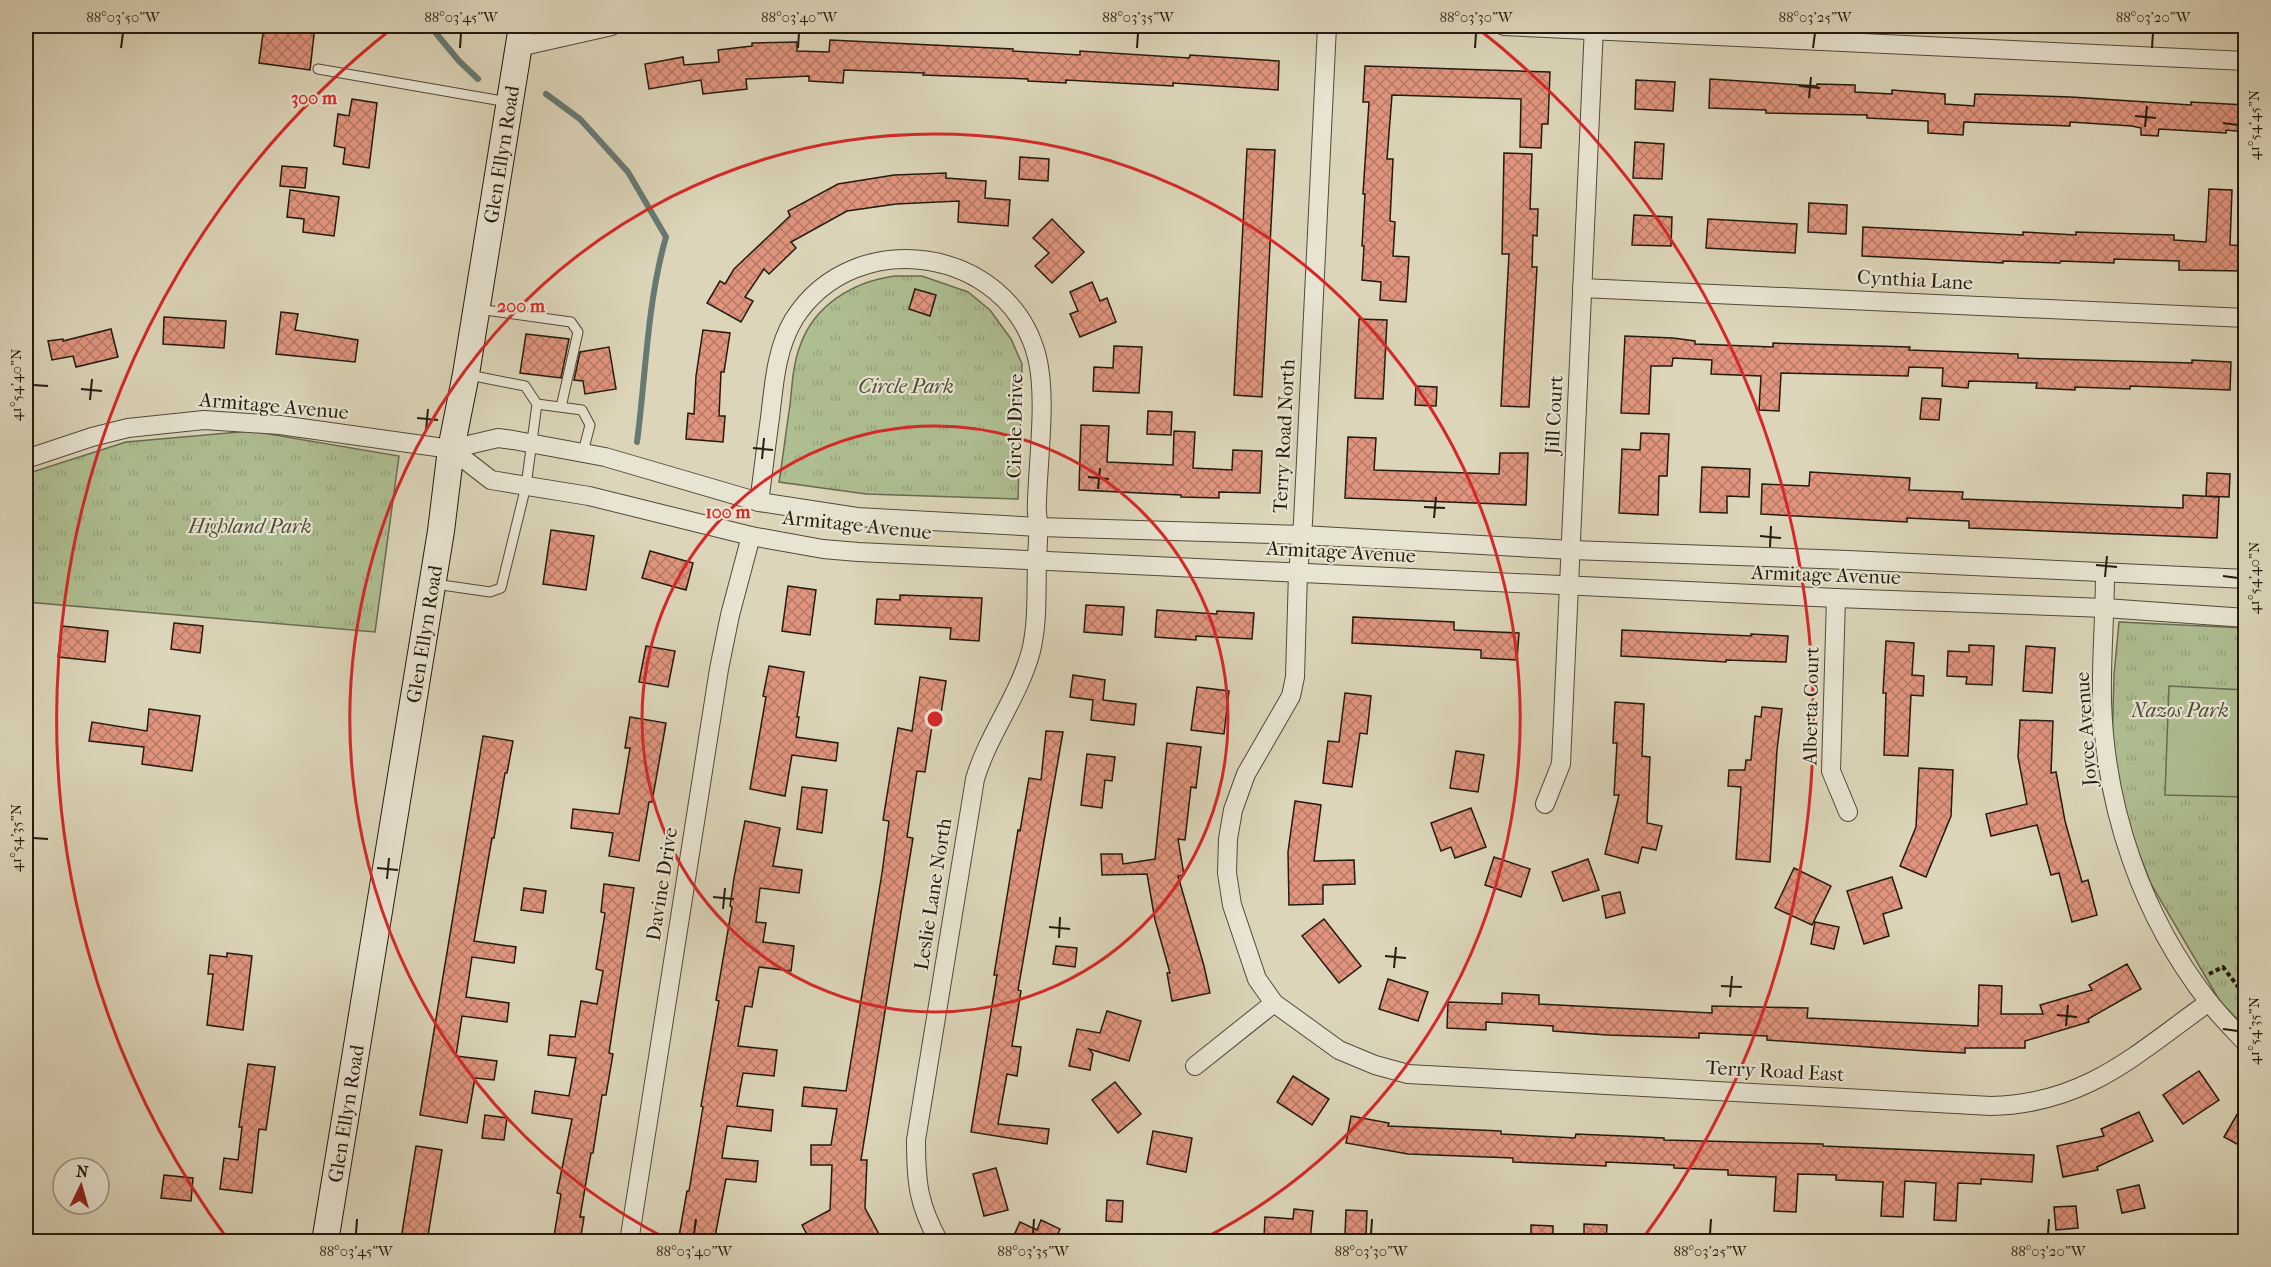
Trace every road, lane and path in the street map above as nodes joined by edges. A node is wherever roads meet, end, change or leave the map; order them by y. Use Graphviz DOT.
graph roads {
  1 [pos="612,26"];
  2 [pos="1327,26"];
  3 [pos="1504,26"];
  4 [pos="1594,28"];
  5 [pos="521,36"];
  6 [pos="2246,61"];
  7 [pos="318,69"];
  8 [pos="510,102"];
  9 [pos="1582,288"];
  10 [pos="477,309"];
  11 [pos="2246,318"];
  12 [pos="466,374"];
  13 [pos="537,404"];
  14 [pos="561,407"];
  15 [pos="532,443"];
  16 [pos="451,450"];
  17 [pos="583,452"];
  18 [pos="26,459"];
  19 [pos="526,486"];
  20 [pos="759,502"];
  21 [pos="1039,527"];
  22 [pos="1302,535"];
  23 [pos="751,536"];
  24 [pos="1571,550"];
  25 [pos="1037,560"];
  26 [pos="1298,572"];
  27 [pos="2105,573"];
  28 [pos="2246,579"];
  29 [pos="432,584"];
  30 [pos="1569,585"];
  31 [pos="1836,598"];
  32 [pos="2105,608"];
  33 [pos="2246,618"];
  34 [pos="1545,804"];
  35 [pos="1848,812"];
  36 [pos="2204,977"];
  37 [pos="2246,997"];
  38 [pos="2209,1002"];
  39 [pos="1274,1003"];
  40 [pos="2246,1043"];
  41 [pos="1195,1066"];
  42 [pos="325,1242"];
  43 [pos="628,1242"];
  44 [pos="939,1242"];
  1 -- 5 [label="street"];
  2 -- 22 [label="street, Terry Road North"];
  3 -- 4 [label="street"];
  4 -- 6 [label="street"];
  4 -- 9 [label="street, Jill Court"];
  5 -- 8 [label="street, Glen Ellyn Road"];
  7 -- 8 [label="lane"];
  8 -- 10 [label="street, Glen Ellyn Road"];
  9 -- 11 [label="street, Cynthia Lane"];
  9 -- 24 [label="street, Jill Court"];
  10 -- 12 [label="street, Glen Ellyn Road"];
  10 -- 14 [label="lane"];
  12 -- 13 [label="lane"];
  12 -- 16 [label="street, Glen Ellyn Road"];
  13 -- 14 [label="lane"];
  13 -- 15 [label="lane"];
  14 -- 17 [label="lane"];
  15 -- 16 [label="street, Armitage Avenue"];
  15 -- 17 [label="street, Armitage Avenue"];
  15 -- 19 [label="lane"];
  16 -- 18 [label="street, Armitage Avenue"];
  16 -- 19 [label="street, Armitage Avenue"];
  16 -- 29 [label="street, Glen Ellyn Road"];
  17 -- 20 [label="street, Armitage Avenue"];
  19 -- 23 [label="street, Armitage Avenue"];
  19 -- 29 [label="lane"];
  20 -- 21 [label="street, Armitage Avenue"];
  20 -- 21 [label="street, Circle Drive"];
  21 -- 22 [label="street, Armitage Avenue"];
  21 -- 25 [label="street, Circle Drive"];
  22 -- 24 [label="street, Armitage Avenue"];
  22 -- 26 [label="street, Terry Road North"];
  23 -- 25 [label="street, Armitage Avenue"];
  23 -- 43 [label="street, Davine Drive"];
  24 -- 27 [label="street, Armitage Avenue"];
  24 -- 30 [label="street, Jill Court"];
  25 -- 26 [label="street, Armitage Avenue"];
  25 -- 44 [label="street, Leslie Lane North"];
  26 -- 30 [label="street, Armitage Avenue"];
  26 -- 39 [label="street, Terry Road North"];
  27 -- 28 [label="street, Armitage Avenue"];
  27 -- 32 [label="street, Joyce Avenue"];
  29 -- 42 [label="street, Glen Ellyn Road"];
  30 -- 31 [label="street, Armitage Avenue"];
  30 -- 34 [label="street, Jill Court"];
  31 -- 32 [label="street, Armitage Avenue"];
  31 -- 35 [label="street, Alberta Court"];
  32 -- 33 [label="street, Armitage Avenue"];
  32 -- 38 [label="street, Joyce Avenue"];
  36 -- 37 [label="path"];
  38 -- 39 [label="street, Terry Road East"];
  38 -- 40 [label="street"];
  39 -- 41 [label="street"];
}
